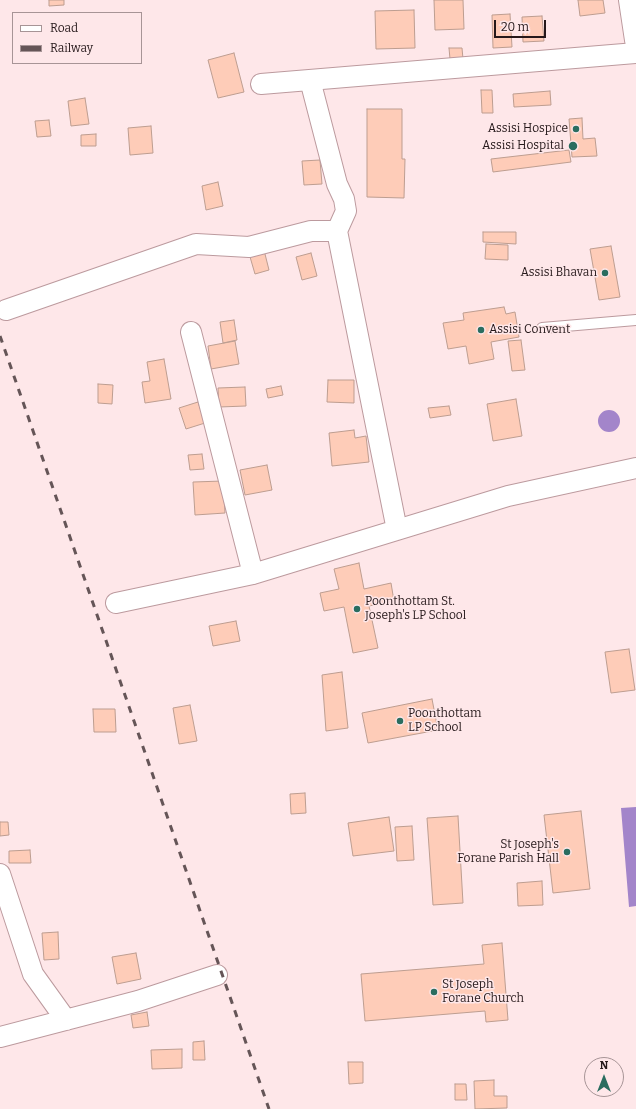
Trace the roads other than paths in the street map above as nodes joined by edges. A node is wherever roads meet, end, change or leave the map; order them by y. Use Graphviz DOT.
graph roads {
  1 [pos="630,0"];
  2 [pos="636,40"];
  3 [pos="636,53"];
  4 [pos="310,80"];
  5 [pos="261,84"];
  6 [pos="337,231"];
  7 [pos="6,310"];
  8 [pos="636,320"];
  9 [pos="542,328"];
  10 [pos="191,332"];
  11 [pos="636,468"];
  12 [pos="397,530"];
  13 [pos="252,574"];
  14 [pos="116,604"];
  15 [pos="0,874"];
  16 [pos="217,976"];
  17 [pos="66,1020"];
  18 [pos="0,1037"];
  1 -- 2 [label="main road"];
  3 -- 4 [label="street"];
  4 -- 5 [label="street"];
  4 -- 6 [label="street"];
  6 -- 7 [label="street"];
  6 -- 12 [label="street"];
  8 -- 9 [label="lane"];
  10 -- 13 [label="street"];
  11 -- 12 [label="street"];
  12 -- 13 [label="street"];
  13 -- 14 [label="street"];
  15 -- 17 [label="street"];
  16 -- 17 [label="street"];
  17 -- 18 [label="street"];
}
